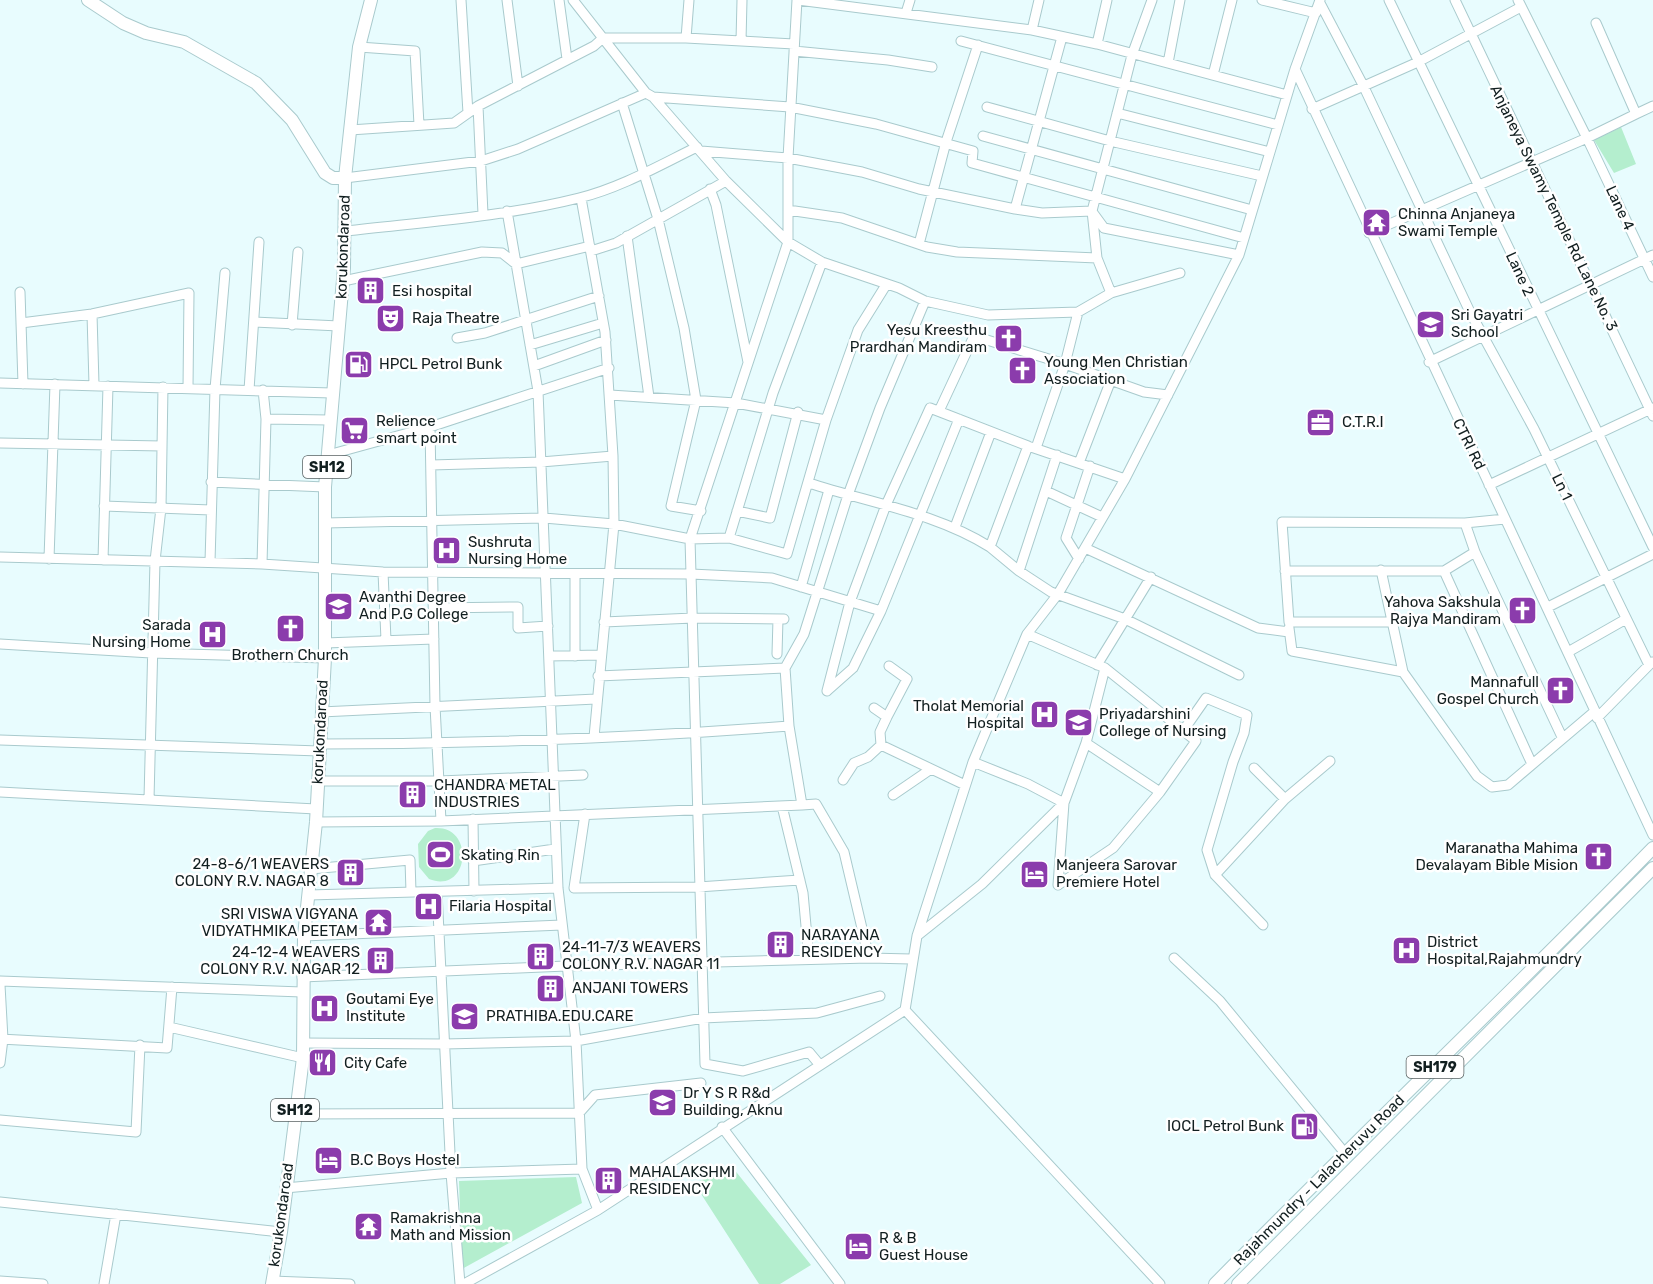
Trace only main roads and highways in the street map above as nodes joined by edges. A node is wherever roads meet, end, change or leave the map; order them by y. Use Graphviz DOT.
graph roads {
  1 [pos="88,0"];
  2 [pos="371,0"];
  3 [pos="345,178"];
  4 [pos="1653,848"];
  5 [pos="1653,868"];
  6 [pos="272,1282"];
  7 [pos="1215,1284"];
  8 [pos="1238,1284"];
  1 -- 3 [label="main road"];
  2 -- 3 [label="main road, korukondaroad / SH12"];
  3 -- 6 [label="main road, korukondaroad / SH12"];
  4 -- 7 [label="main road, Rajahmundry - Lalacheruvu Road / SH179"];
  5 -- 8 [label="main road, SH179"];
}
